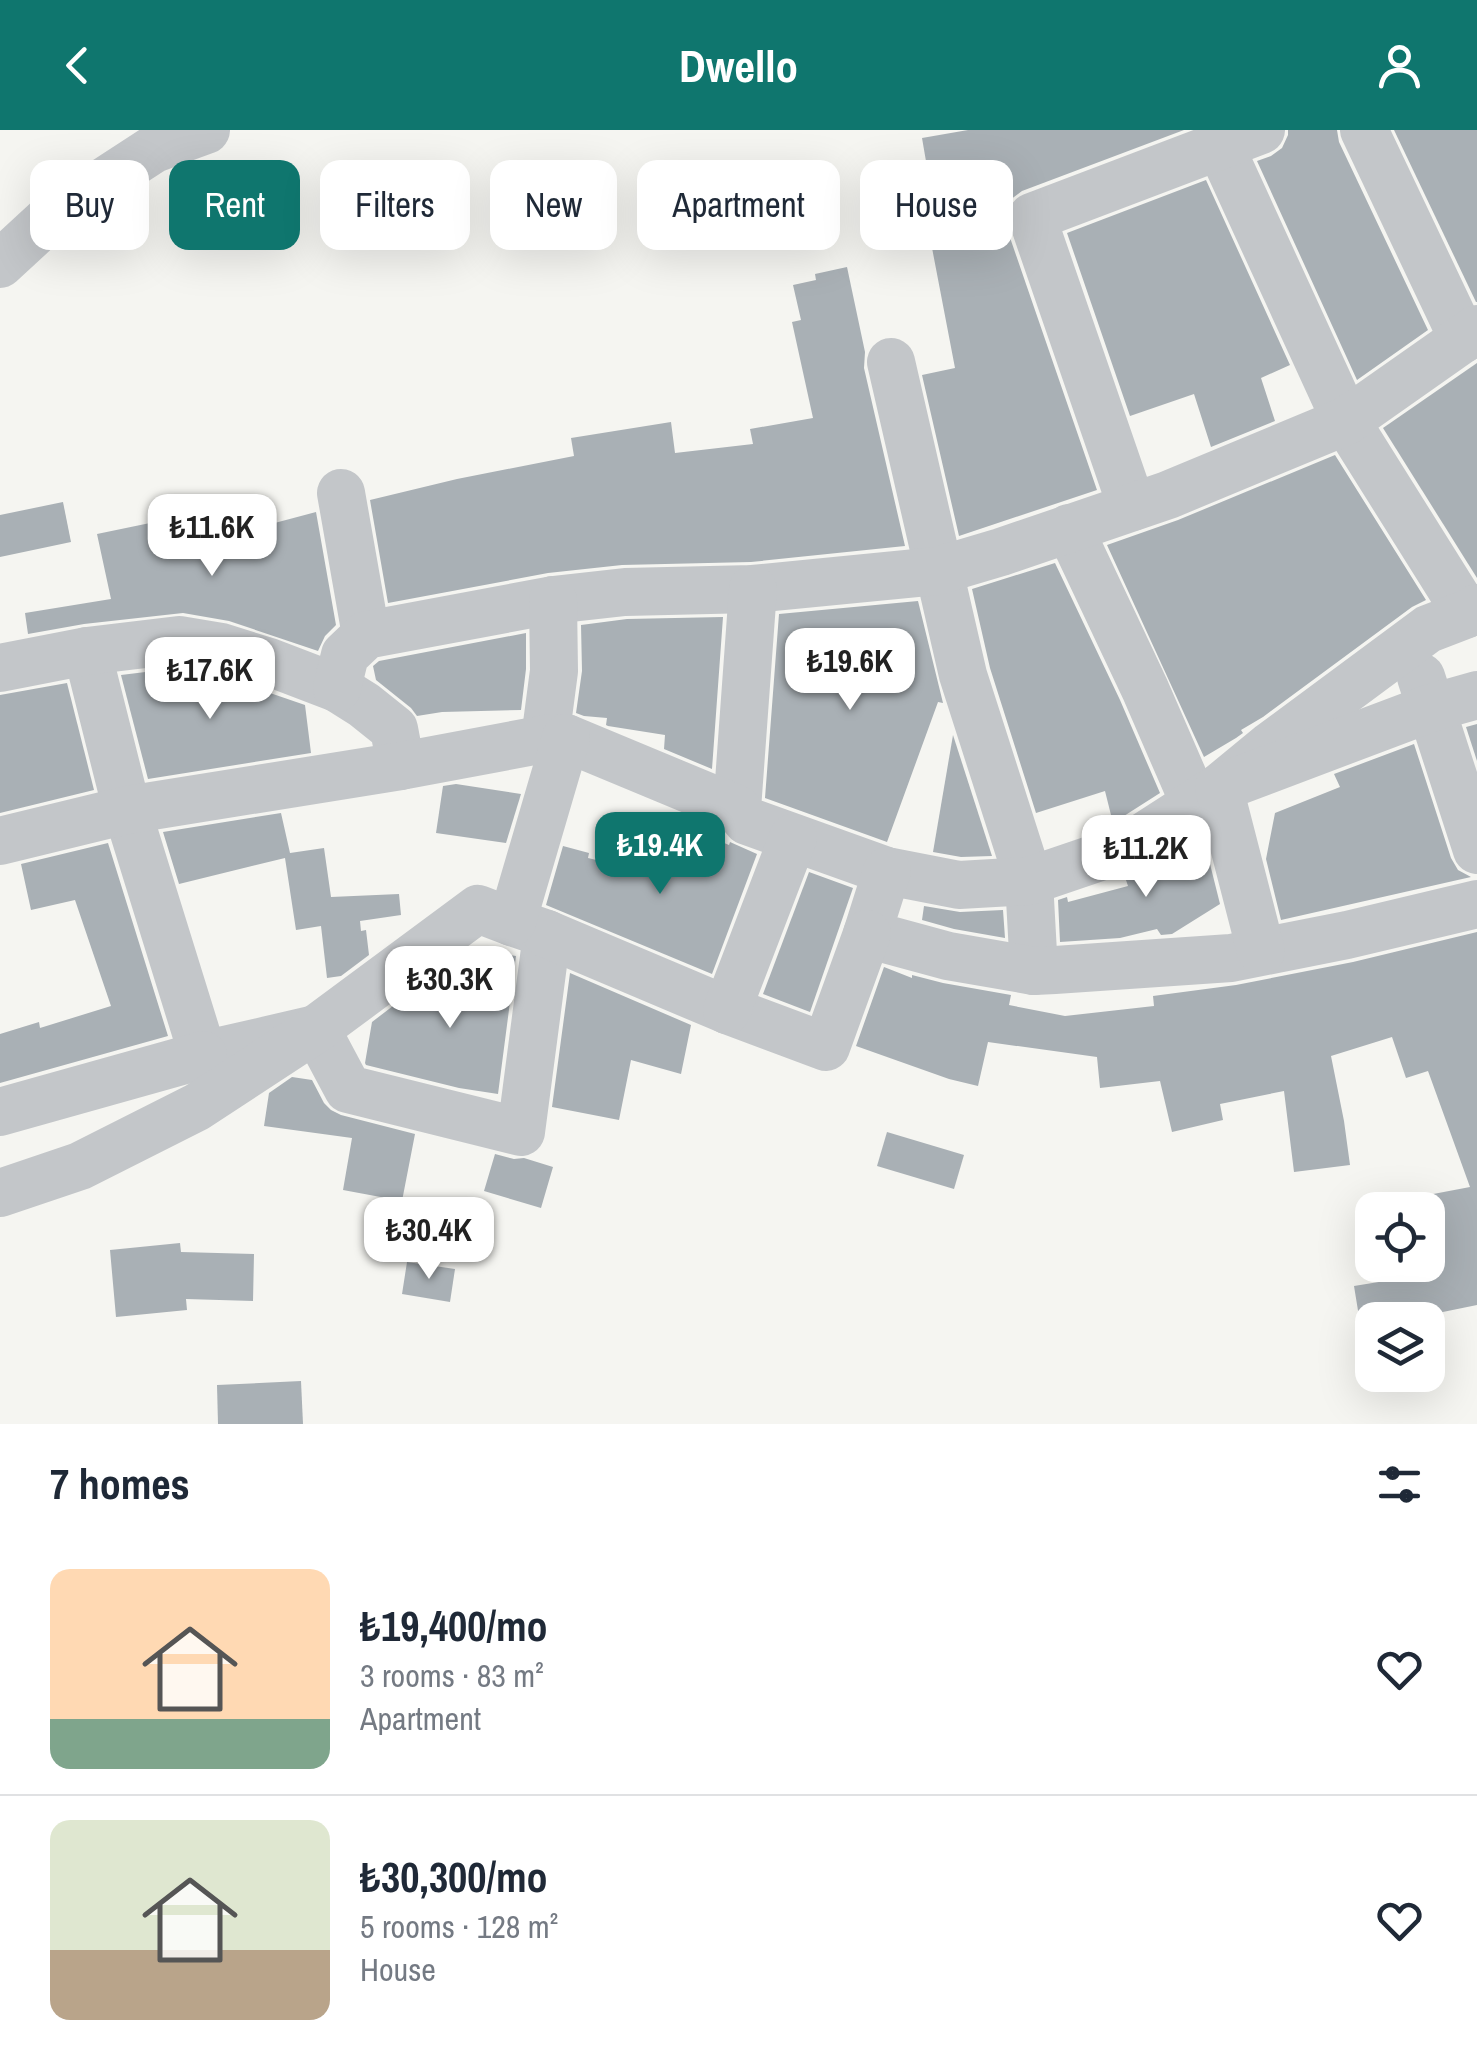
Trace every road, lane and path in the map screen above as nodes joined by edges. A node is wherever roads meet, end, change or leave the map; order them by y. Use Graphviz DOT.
graph roads {
  1 [pos="206,130"];
  2 [pos="1364,130"];
  3 [pos="1240,138"];
  4 [pos="0,264"];
  5 [pos="1470,334"];
  6 [pos="890,362"];
  7 [pos="1346,420"];
  8 [pos="341,493"];
  9 [pos="1132,507"];
  10 [pos="1069,528"];
  11 [pos="937,571"];
  12 [pos="753,589"];
  13 [pos="553,600"];
  14 [pos="1472,611"];
  15 [pos="366,635"];
  16 [pos="1409,642"];
  17 [pos="87,651"];
  18 [pos="0,668"];
  19 [pos="337,688"];
  20 [pos="1477,695"];
  21 [pos="1431,708"];
  22 [pos="556,739"];
  23 [pos="401,766"];
  24 [pos="1206,795"];
  25 [pos="128,810"];
  26 [pos="737,810"];
  27 [pos="792,838"];
  28 [pos="0,841"];
  29 [pos="1477,850"];
  30 [pos="887,871"];
  31 [pos="1029,882"];
  32 [pos="1477,904"];
  33 [pos="530,928"];
  34 [pos="867,934"];
  35 [pos="1261,951"];
  36 [pos="1034,971"];
  37 [pos="727,1010"];
  38 [pos="316,1028"];
  39 [pos="203,1055"];
  40 [pos="0,1112"];
  41 [pos="0,1193"];
  1 -- 4 [label="street"];
  2 -- 5 [label="street"];
  3 -- 7 [label="street"];
  3 -- 9 [label="street"];
  5 -- 7 [label="street"];
  6 -- 11 [label="street"];
  7 -- 9 [label="street"];
  7 -- 14 [label="street"];
  8 -- 15 [label="street"];
  9 -- 10 [label="street"];
  10 -- 11 [label="street"];
  10 -- 24 [label="street"];
  11 -- 12 [label="street"];
  11 -- 31 [label="street"];
  12 -- 13 [label="street"];
  12 -- 26 [label="street"];
  13 -- 15 [label="street"];
  13 -- 22 [label="street"];
  14 -- 16 [label="street"];
  15 -- 19 [label="street"];
  16 -- 21 [label="street"];
  16 -- 24 [label="street"];
  17 -- 18 [label="street"];
  17 -- 19 [label="street"];
  17 -- 25 [label="street"];
  19 -- 23 [label="street"];
  20 -- 21 [label="street"];
  21 -- 24 [label="street"];
  21 -- 29 [label="street"];
  22 -- 23 [label="street"];
  22 -- 26 [label="street"];
  22 -- 33 [label="street"];
  23 -- 25 [label="street"];
  24 -- 31 [label="street"];
  24 -- 35 [label="street"];
  25 -- 28 [label="street"];
  25 -- 39 [label="street"];
  26 -- 27 [label="street"];
  27 -- 30 [label="street"];
  27 -- 37 [label="street"];
  30 -- 31 [label="street"];
  30 -- 34 [label="street"];
  31 -- 36 [label="street"];
  32 -- 35 [label="street"];
  33 -- 37 [label="street"];
  33 -- 38 [label="street"];
  33 -- 38 [label="street"];
  34 -- 36 [label="street"];
  34 -- 37 [label="street"];
  35 -- 36 [label="street"];
  38 -- 39 [label="street"];
  38 -- 41 [label="street"];
  39 -- 40 [label="street"];
}
